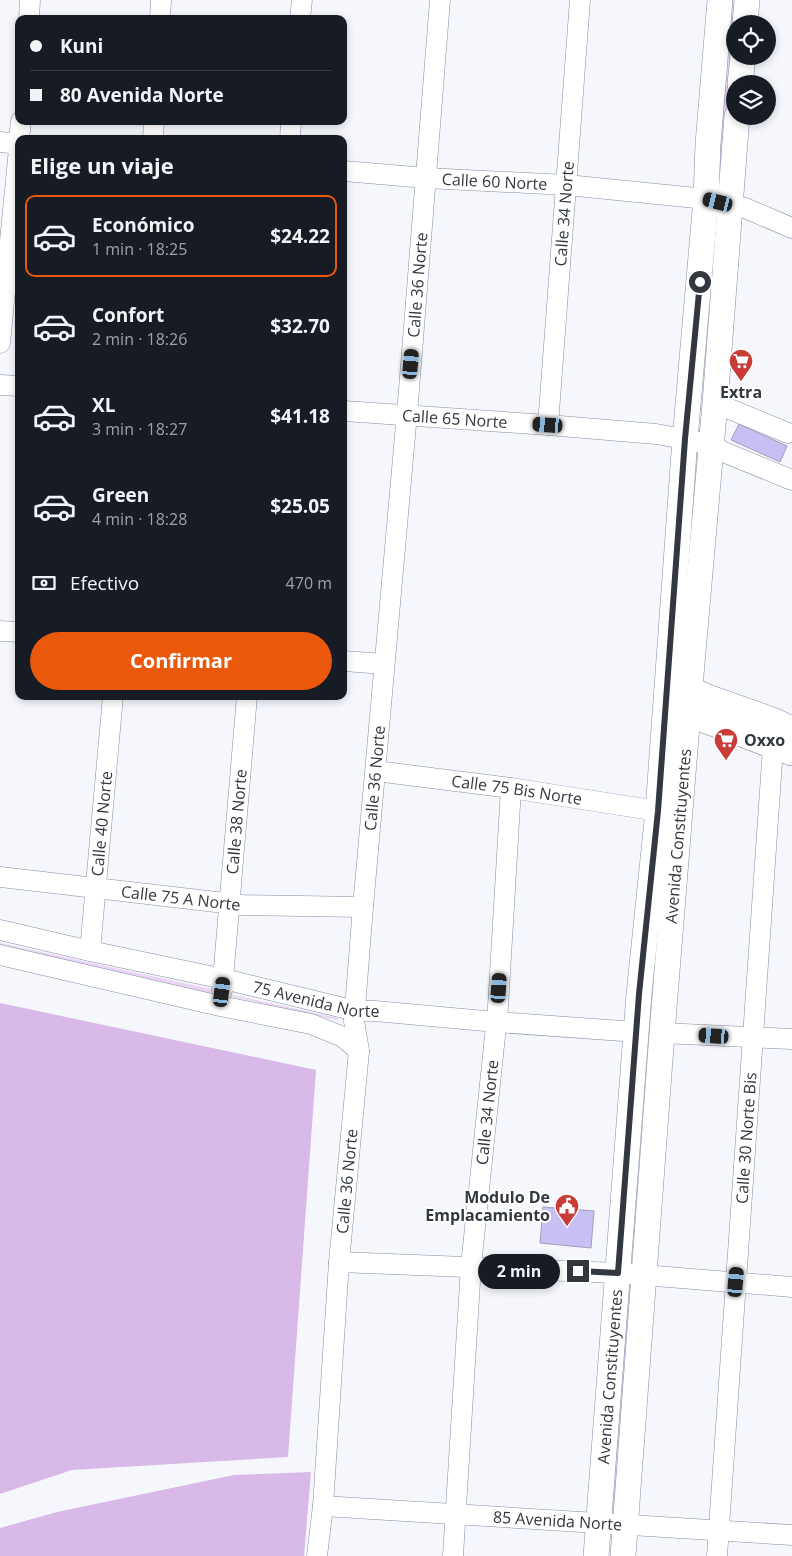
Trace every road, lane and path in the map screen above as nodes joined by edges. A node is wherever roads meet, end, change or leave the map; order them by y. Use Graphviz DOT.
graph roads {
  1 [pos="30,0"];
  2 [pos="161,0"];
  3 [pos="302,0"];
  4 [pos="440,0"];
  5 [pos="580,0"];
  6 [pos="720,0"];
  7 [pos="747,0"];
  8 [pos="29,15"];
  9 [pos="160,15"];
  10 [pos="300,15"];
  11 [pos="746,15"];
  12 [pos="735,125"];
  13 [pos="0,142"];
  14 [pos="15,144"];
  15 [pos="347,171"];
  16 [pos="426,178"];
  17 [pos="567,185"];
  18 [pos="15,190"];
  19 [pos="718,202"];
  20 [pos="792,228"];
  21 [pos="0,343"];
  22 [pos="0,385"];
  23 [pos="15,386"];
  24 [pos="715,403"];
  25 [pos="347,411"];
  26 [pos="407,416"];
  27 [pos="548,425"];
  28 [pos="788,433"];
  29 [pos="685,439"];
  30 [pos="710,445"];
  31 [pos="792,480"];
  32 [pos="0,631"];
  33 [pos="15,632"];
  34 [pos="347,661"];
  35 [pos="384,664"];
  36 [pos="679,683"];
  37 [pos="113,700"];
  38 [pos="248,700"];
  39 [pos="677,709"];
  40 [pos="783,725"];
  41 [pos="782,749"];
  42 [pos="376,771"];
  43 [pos="512,788"];
  44 [pos="658,811"];
  45 [pos="0,877"];
  46 [pos="96,888"];
  47 [pos="230,903"];
  48 [pos="363,907"];
  49 [pos="0,930"];
  50 [pos="90,951"];
  51 [pos="0,955"];
  52 [pos="224,979"];
  53 [pos="220,1006"];
  54 [pos="356,1011"];
  55 [pos="496,1022"];
  56 [pos="637,1032"];
  57 [pos="662,1033"];
  58 [pos="752,1038"];
  59 [pos="792,1039"];
  60 [pos="359,1051"];
  61 [pos="339,1262"];
  62 [pos="471,1266"];
  63 [pos="618,1273"];
  64 [pos="644,1274"];
  65 [pos="736,1282"];
  66 [pos="792,1287"];
  67 [pos="322,1506"];
  68 [pos="456,1515"];
  69 [pos="597,1523"];
  70 [pos="626,1526"];
  71 [pos="718,1530"];
  72 [pos="792,1535"];
  73 [pos="317,1556"];
  74 [pos="453,1556"];
  75 [pos="596,1556"];
  76 [pos="623,1556"];
  77 [pos="717,1556"];
  1 -- 8 [label="street"];
  2 -- 9 [label="street"];
  3 -- 10 [label="street"];
  4 -- 16 [label="street, Calle 36 Norte"];
  5 -- 17 [label="street, Calle 34 Norte"];
  6 -- 19 [label="main road, Avenida Constituyentes"];
  7 -- 11 [label="main road"];
  12 -- 19 [label="main road, Avenida Constituyentes"];
  13 -- 14 [label="street"];
  15 -- 16 [label="street, Calle 60 Norte"];
  16 -- 17 [label="street, Calle 60 Norte"];
  16 -- 26 [label="street, Calle 36 Norte"];
  17 -- 19 [label="street, Calle 60 Norte"];
  17 -- 27 [label="street, Calle 34 Norte"];
  18 -- 21 [label="street"];
  19 -- 20 [label="street, Calle 60 Norte"];
  19 -- 24 [label="main road, Avenida Constituyentes"];
  19 -- 29 [label="main road, Avenida Constituyentes"];
  22 -- 23 [label="street"];
  24 -- 28 [label="street"];
  24 -- 30 [label="main road, Avenida Constituyentes"];
  25 -- 26 [label="street, Calle 65 Norte"];
  26 -- 27 [label="street, Calle 65 Norte"];
  26 -- 35 [label="street, Calle 36 Norte"];
  27 -- 29 [label="street, Calle 65 Norte"];
  29 -- 30 [label="street, Calle 65 Norte"];
  29 -- 36 [label="main road, Avenida Constituyentes"];
  30 -- 31 [label="street, Calle 65 Norte"];
  30 -- 36 [label="main road, Avenida Constituyentes"];
  32 -- 33 [label="street"];
  34 -- 35 [label="street"];
  35 -- 42 [label="street, Calle 36 Norte"];
  36 -- 39 [label="main road, Avenida Constituyentes"];
  36 -- 40 [label="main road"];
  37 -- 46 [label="street, Calle 40 Norte"];
  38 -- 47 [label="street, Calle 38 Norte"];
  39 -- 41 [label="main road"];
  39 -- 44 [label="main road, Avenida Constituyentes"];
  39 -- 57 [label="main road, Avenida Constituyentes"];
  40 -- 41 [label="street, Calle 30 Norte Bis"];
  41 -- 58 [label="street, Calle 30 Norte Bis"];
  42 -- 43 [label="street, Calle 75 Bis Norte"];
  42 -- 48 [label="street, Calle 36 Norte"];
  43 -- 44 [label="street, Calle 75 Bis Norte"];
  43 -- 55 [label="street, Calle 34 Norte"];
  44 -- 56 [label="main road, Avenida Constituyentes"];
  45 -- 46 [label="street, Calle 75 A Norte"];
  46 -- 47 [label="street, Calle 75 A Norte"];
  46 -- 50 [label="street, Calle 40 Norte"];
  47 -- 48 [label="street, Calle 75 A Norte"];
  47 -- 52 [label="street, Calle 38 Norte"];
  48 -- 54 [label="street, Calle 36 Norte"];
  49 -- 50 [label="street, 75 Avenida Norte"];
  50 -- 52 [label="street, 75 Avenida Norte"];
  51 -- 53 [label="street, 75 Avenida Norte"];
  52 -- 53 [label="street, Calle 38 Norte"];
  52 -- 54 [label="street, 75 Avenida Norte"];
  53 -- 60 [label="street, 75 Avenida Norte"];
  54 -- 55 [label="street, 75 Avenida Norte"];
  54 -- 60 [label="street, Calle 36 Norte"];
  55 -- 56 [label="street, 75 Avenida Norte"];
  55 -- 62 [label="street, Calle 34 Norte"];
  56 -- 63 [label="main road, Avenida Constituyentes"];
  57 -- 58 [label="street"];
  57 -- 64 [label="main road, Avenida Constituyentes"];
  58 -- 59 [label="street"];
  58 -- 65 [label="street, Calle 30 Norte Bis"];
  60 -- 61 [label="street, Calle 36 Norte"];
  61 -- 62 [label="street"];
  61 -- 67 [label="street, Calle 36 Norte"];
  62 -- 63 [label="street"];
  62 -- 68 [label="street, Calle 34 Norte"];
  63 -- 64 [label="street"];
  63 -- 69 [label="main road, Avenida Constituyentes"];
  64 -- 65 [label="street"];
  64 -- 70 [label="main road, Avenida Constituyentes"];
  65 -- 66 [label="street"];
  65 -- 71 [label="street, Calle 30 Norte Bis"];
  67 -- 68 [label="street, 85 Avenida Norte"];
  67 -- 73 [label="street, Calle 36 Norte"];
  68 -- 69 [label="street, 85 Avenida Norte"];
  68 -- 74 [label="street, Calle 34 Norte"];
  69 -- 70 [label="street, 85 Avenida Norte"];
  69 -- 75 [label="main road, Avenida Constituyentes"];
  70 -- 71 [label="street, 85 Avenida Norte"];
  70 -- 76 [label="main road, Avenida Constituyentes"];
  71 -- 72 [label="street, 85 Avenida Norte"];
  71 -- 77 [label="street, Calle 30 Norte Bis"];
}
